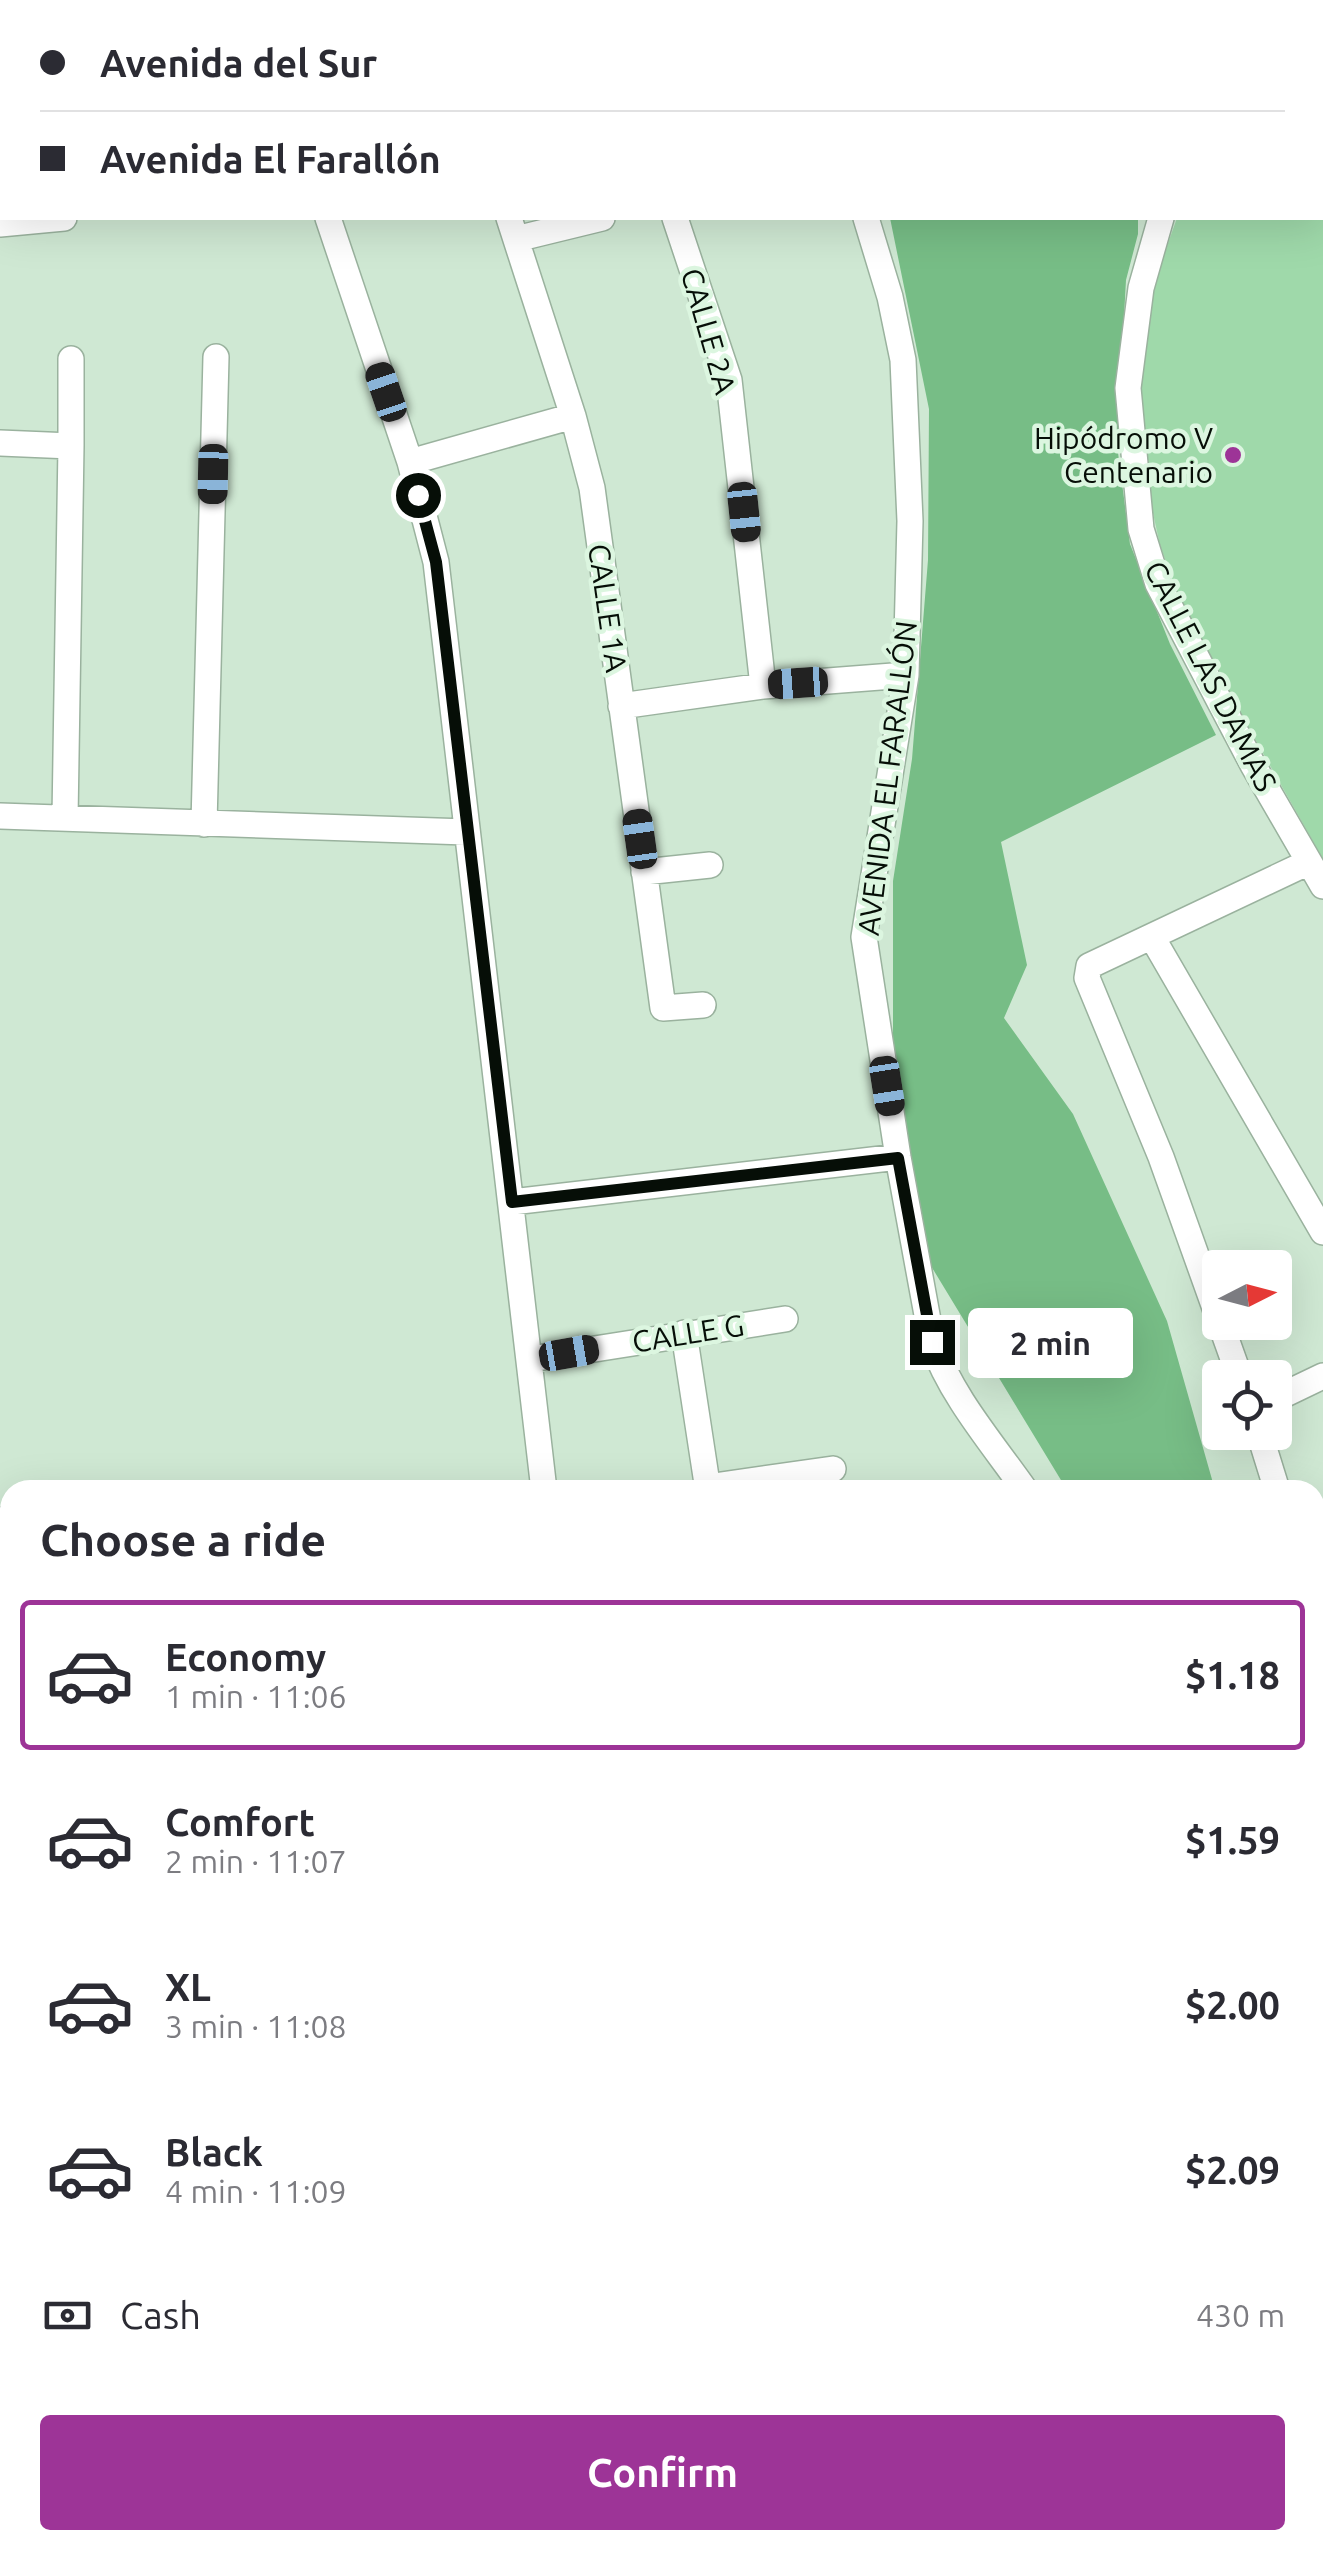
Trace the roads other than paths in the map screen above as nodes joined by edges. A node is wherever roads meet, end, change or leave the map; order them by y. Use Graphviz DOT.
graph roads {
  1 [pos="43,220"];
  2 [pos="329,220"];
  3 [pos="584,220"];
  4 [pos="676,220"];
  5 [pos="867,220"];
  6 [pos="1160,220"];
  7 [pos="0,224"];
  8 [pos="512,228"];
  9 [pos="216,356"];
  10 [pos="70,359"];
  11 [pos="573,416"];
  12 [pos="0,443"];
  13 [pos="71,446"];
  14 [pos="410,462"];
  15 [pos="906,675"];
  16 [pos="762,686"];
  17 [pos="621,706"];
  18 [pos="0,816"];
  19 [pos="65,818"];
  20 [pos="204,824"];
  21 [pos="466,832"];
  22 [pos="1309,862"];
  23 [pos="710,865"];
  24 [pos="644,872"];
  25 [pos="1323,886"];
  26 [pos="1152,937"];
  27 [pos="703,1004"];
  28 [pos="898,1158"];
  29 [pos="512,1202"];
  30 [pos="1323,1232"];
  31 [pos="1202,1272"];
  32 [pos="786,1319"];
  33 [pos="684,1333"];
  34 [pos="530,1359"];
  35 [pos="1323,1376"];
  36 [pos="1292,1391"];
  37 [pos="1264,1450"];
  38 [pos="834,1469"];
  39 [pos="543,1480"];
  40 [pos="706,1480"];
  41 [pos="764,1480"];
  42 [pos="1018,1480"];
  43 [pos="1273,1480"];
  1 -- 7 [label="street"];
  2 -- 14 [label="street"];
  3 -- 8 [label="street"];
  4 -- 16 [label="street, CALLE 2A"];
  5 -- 15 [label="street, AVENIDA EL FARALLÓN"];
  6 -- 22 [label="street, CALLE LAS DAMAS"];
  8 -- 11 [label="street, CALLE 1A"];
  9 -- 20 [label="street"];
  10 -- 13 [label="street"];
  11 -- 14 [label="street"];
  11 -- 17 [label="street, CALLE 1A"];
  12 -- 13 [label="street"];
  13 -- 19 [label="street"];
  14 -- 21 [label="street"];
  15 -- 16 [label="street"];
  15 -- 28 [label="street, AVENIDA EL FARALLÓN"];
  16 -- 17 [label="street"];
  17 -- 24 [label="street, CALLE 1A"];
  18 -- 19 [label="street"];
  19 -- 20 [label="street"];
  20 -- 21 [label="street"];
  21 -- 29 [label="street"];
  22 -- 25 [label="street, CALLE LAS DAMAS"];
  22 -- 26 [label="street"];
  23 -- 24 [label="street"];
  24 -- 27 [label="street, CALLE 1A"];
  26 -- 30 [label="street"];
  26 -- 31 [label="street"];
  28 -- 29 [label="street"];
  28 -- 42 [label="street, AVENIDA EL FARALLÓN"];
  29 -- 34 [label="street"];
  32 -- 33 [label="street, CALLE G"];
  33 -- 34 [label="street, CALLE G"];
  33 -- 40 [label="street"];
  34 -- 39 [label="street"];
  35 -- 36 [label="street"];
  37 -- 43 [label="street"];
  38 -- 41 [label="street"];
}
